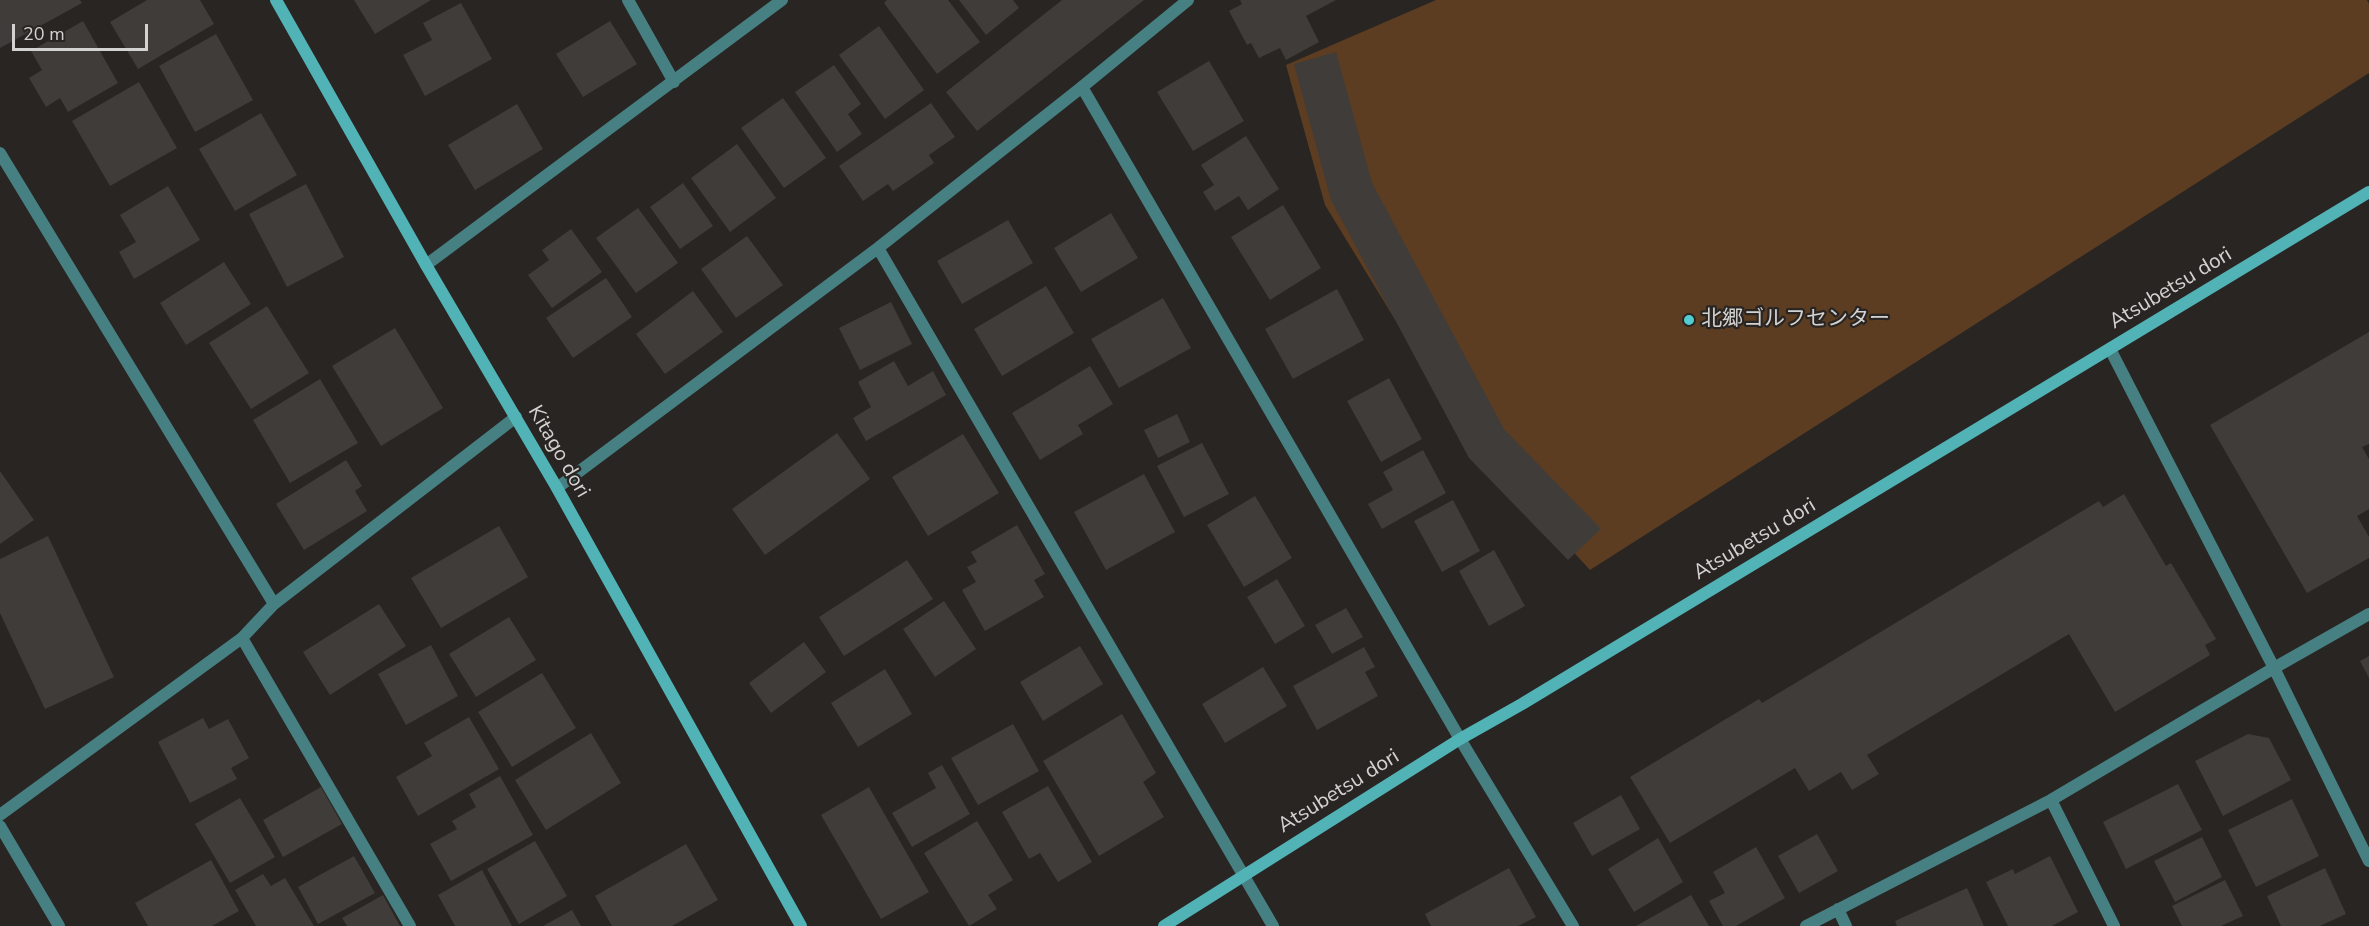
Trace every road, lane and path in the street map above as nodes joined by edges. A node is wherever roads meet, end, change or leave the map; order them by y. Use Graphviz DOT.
graph roads {
  1 [pos="276,0"];
  2 [pos="628,0"];
  3 [pos="782,0"];
  4 [pos="1188,0"];
  5 [pos="674,82"];
  6 [pos="1082,87"];
  7 [pos="0,153"];
  8 [pos="2369,192"];
  9 [pos="878,248"];
  10 [pos="426,264"];
  11 [pos="2110,349"];
  12 [pos="516,417"];
  13 [pos="557,488"];
  14 [pos="274,604"];
  15 [pos="2369,614"];
  16 [pos="242,638"];
  17 [pos="2274,668"];
  18 [pos="1460,739"];
  19 [pos="2051,800"];
  20 [pos="0,815"];
  21 [pos="0,826"];
  22 [pos="2369,861"];
  23 [pos="1244,876"];
  24 [pos="1838,909"];
  25 [pos="58,926"];
  26 [pos="410,926"];
  27 [pos="801,926"];
  28 [pos="1164,926"];
  29 [pos="1273,926"];
  30 [pos="1572,926"];
  31 [pos="1806,926"];
  32 [pos="1846,926"];
  33 [pos="2114,926"];
  1 -- 10 [label="street, Kitago dori"];
  2 -- 5 [label="street"];
  3 -- 5 [label="street"];
  4 -- 6 [label="street"];
  5 -- 10 [label="street"];
  6 -- 9 [label="street"];
  6 -- 18 [label="street"];
  7 -- 14 [label="street"];
  8 -- 11 [label="street, Atsubetsu dori"];
  9 -- 13 [label="street"];
  9 -- 23 [label="street"];
  10 -- 12 [label="street, Kitago dori"];
  11 -- 17 [label="street"];
  11 -- 18 [label="street, Atsubetsu dori"];
  12 -- 13 [label="street, Kitago dori"];
  12 -- 14 [label="street"];
  13 -- 27 [label="street, Kitago dori"];
  14 -- 16 [label="street"];
  15 -- 17 [label="street"];
  16 -- 20 [label="street"];
  16 -- 26 [label="street"];
  17 -- 19 [label="street"];
  17 -- 22 [label="street"];
  18 -- 23 [label="street, Atsubetsu dori"];
  18 -- 30 [label="street"];
  19 -- 24 [label="street"];
  19 -- 33 [label="street"];
  21 -- 25 [label="street"];
  23 -- 28 [label="street, Atsubetsu dori"];
  23 -- 29 [label="street"];
  24 -- 31 [label="street"];
  24 -- 32 [label="street"];
}
